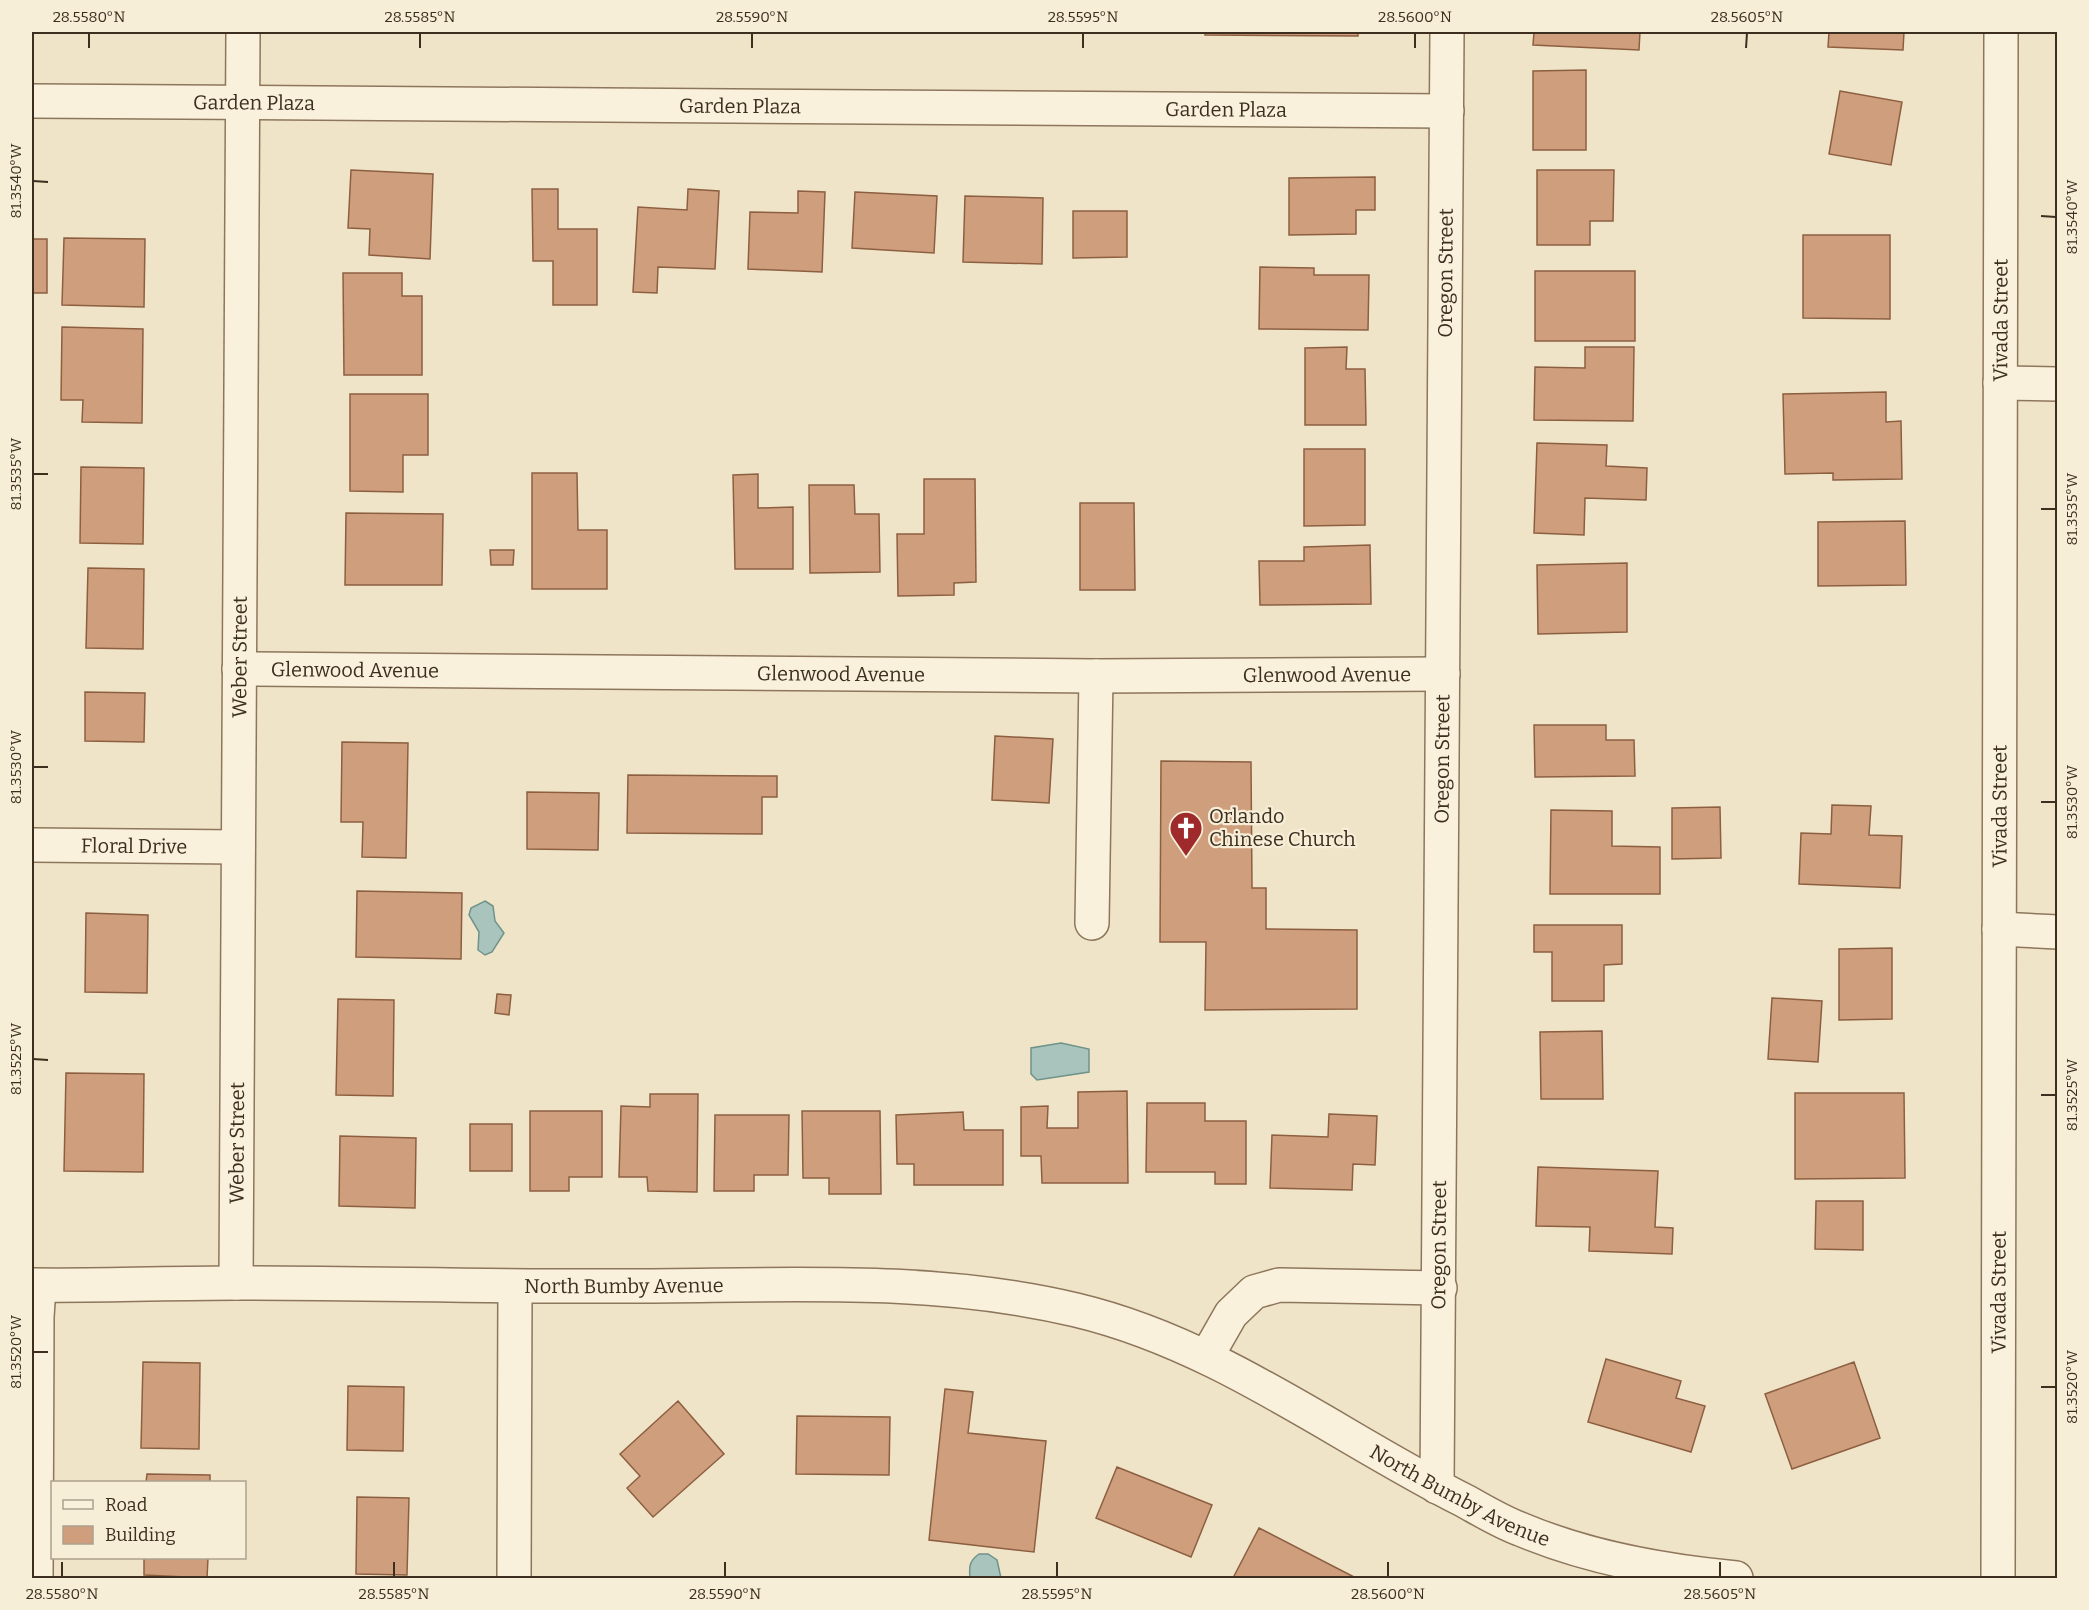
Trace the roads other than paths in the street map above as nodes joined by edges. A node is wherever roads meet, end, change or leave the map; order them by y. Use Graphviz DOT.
graph roads {
  1 [pos="243,32"];
  2 [pos="1447,32"];
  3 [pos="2001,32"];
  4 [pos="32,101"];
  5 [pos="242,101"];
  6 [pos="1448,111"];
  7 [pos="2000,382"];
  8 [pos="2058,384"];
  9 [pos="239,669"];
  10 [pos="1443,674"];
  11 [pos="1096,676"];
  12 [pos="32,845"];
  13 [pos="238,847"];
  14 [pos="1092,923"];
  15 [pos="1999,929"];
  16 [pos="2058,932"];
  17 [pos="236,1282"];
  18 [pos="35,1286"];
  19 [pos="515,1287"];
  20 [pos="1440,1288"];
  21 [pos="1207,1356"];
  22 [pos="1437,1487"];
  23 [pos="36,1578"];
  24 [pos="514,1578"];
  25 [pos="1736,1578"];
  26 [pos="1998,1578"];
  1 -- 5 [label="street, Weber Street"];
  2 -- 6 [label="street, Oregon Street"];
  3 -- 7 [label="street, Vivada Street"];
  4 -- 5 [label="street, Garden Plaza"];
  5 -- 6 [label="street, Garden Plaza"];
  5 -- 9 [label="street, Weber Street"];
  6 -- 10 [label="street, Oregon Street"];
  7 -- 8 [label="street"];
  7 -- 15 [label="street, Vivada Street"];
  9 -- 11 [label="street, Glenwood Avenue"];
  9 -- 13 [label="street, Weber Street"];
  10 -- 11 [label="street, Glenwood Avenue"];
  10 -- 20 [label="street, Oregon Street"];
  11 -- 14 [label="street"];
  12 -- 13 [label="street, Floral Drive"];
  13 -- 17 [label="street, Weber Street"];
  15 -- 16 [label="street"];
  15 -- 26 [label="street, Vivada Street"];
  17 -- 18 [label="street, North Bumby Avenue"];
  17 -- 19 [label="street, North Bumby Avenue"];
  18 -- 23 [label="street"];
  19 -- 21 [label="street, North Bumby Avenue"];
  19 -- 24 [label="street"];
  20 -- 21 [label="street"];
  20 -- 22 [label="street, Oregon Street"];
  21 -- 22 [label="street, North Bumby Avenue"];
  22 -- 25 [label="street, North Bumby Avenue"];
}
